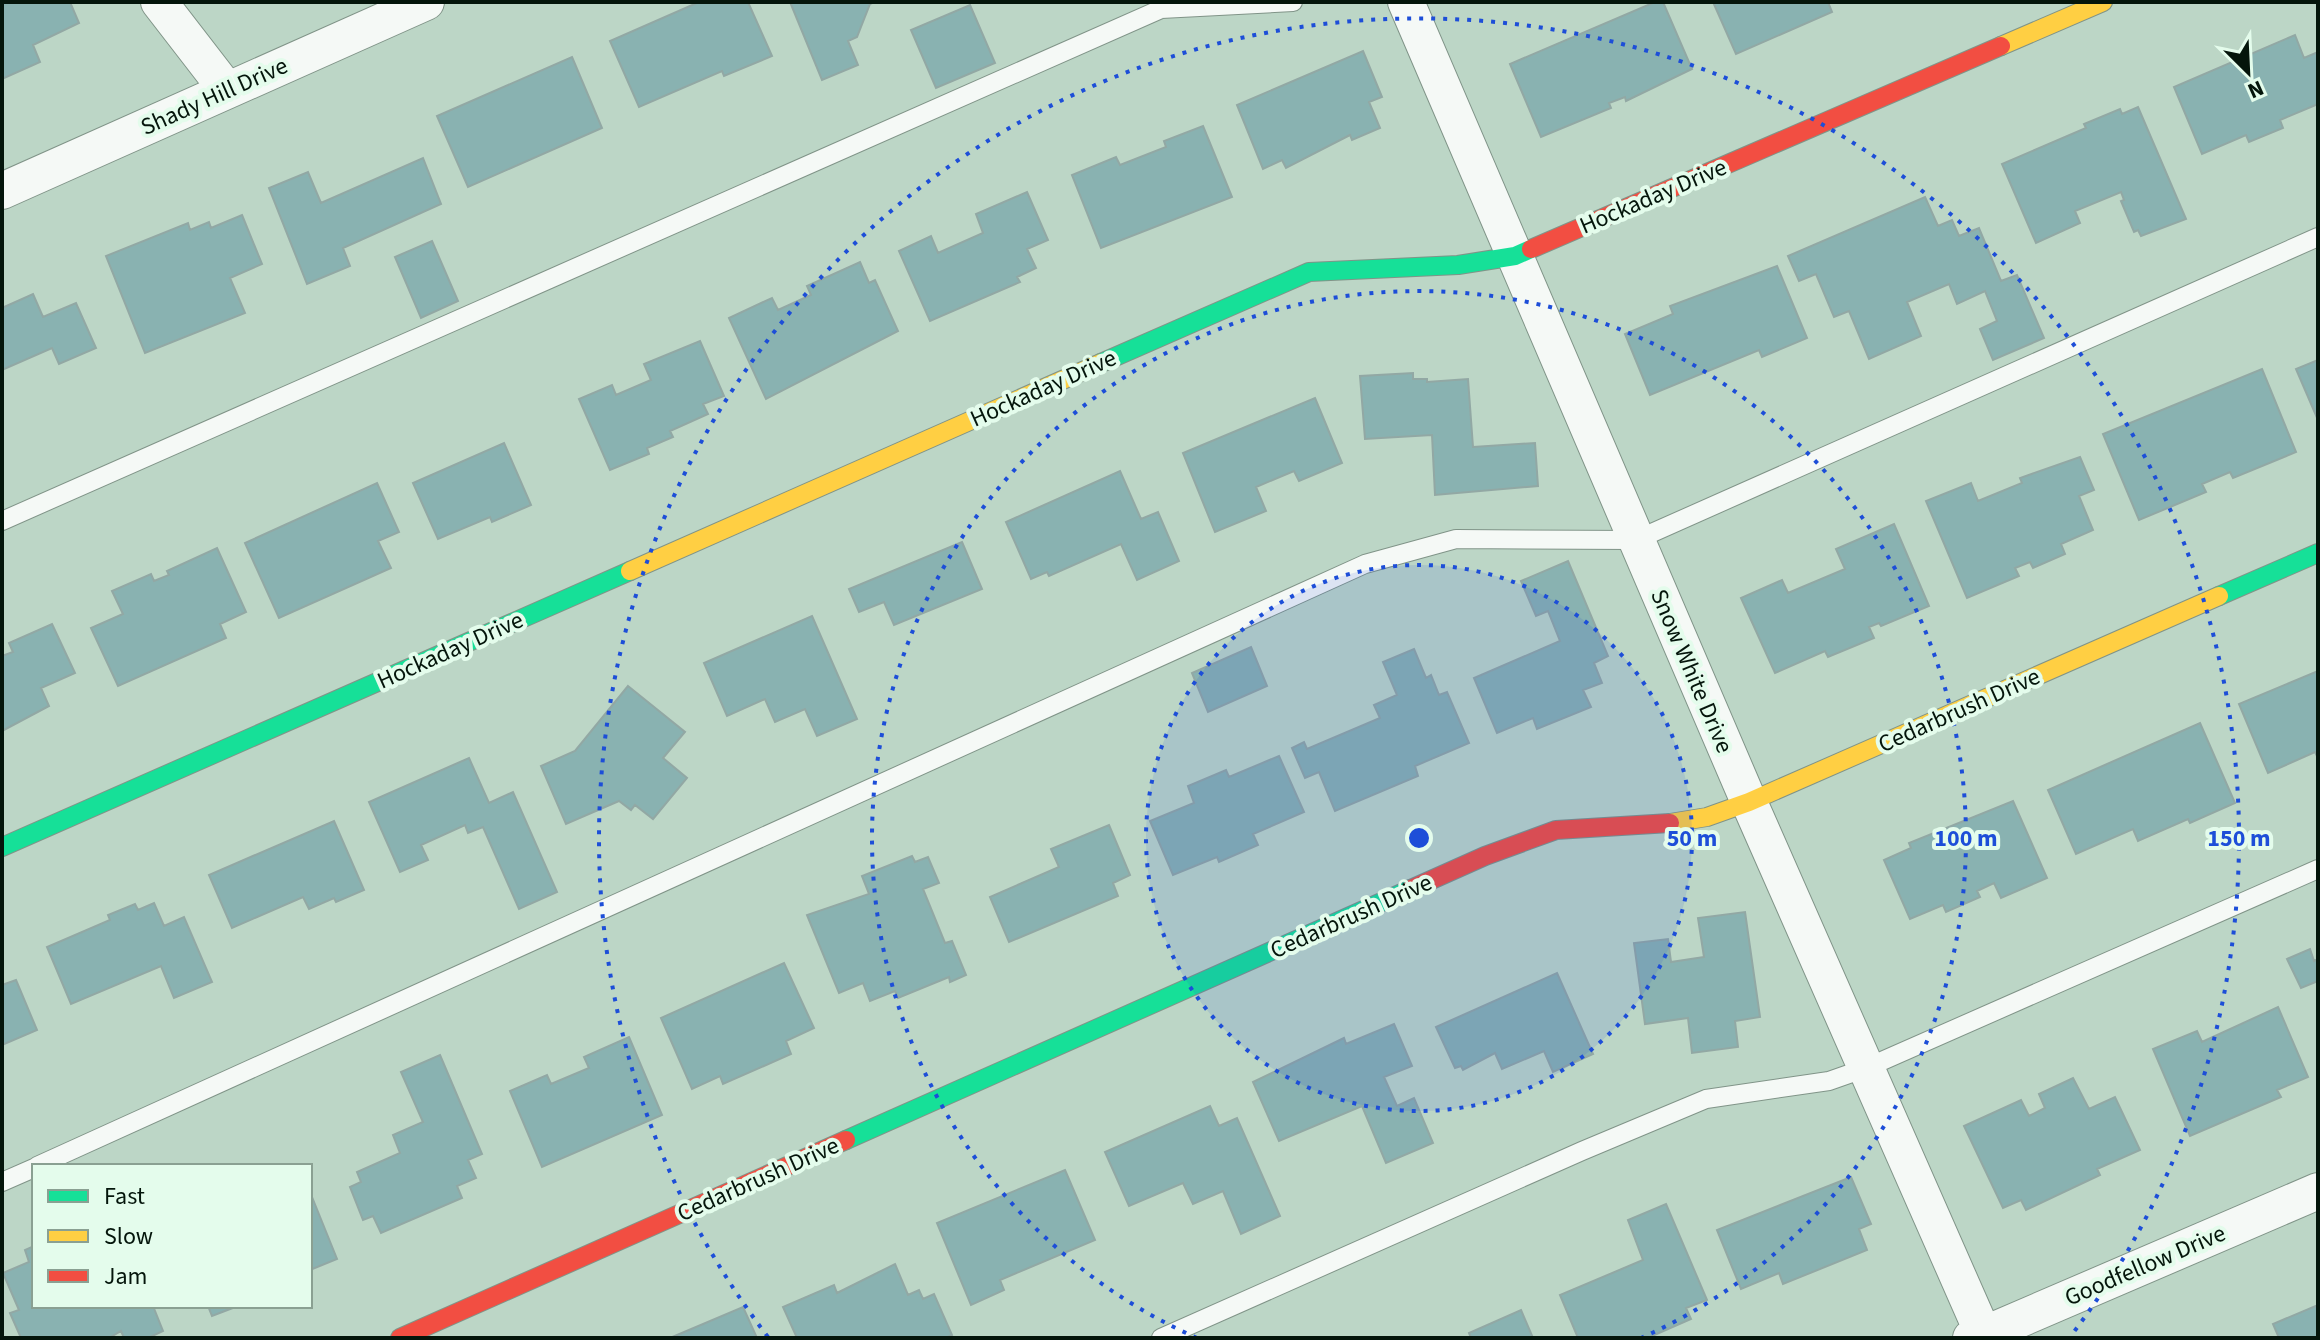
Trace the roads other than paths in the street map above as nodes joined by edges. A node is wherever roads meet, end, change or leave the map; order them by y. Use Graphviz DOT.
graph roads {
  1 [pos="159,2"];
  2 [pos="426,2"];
  3 [pos="1293,2"];
  4 [pos="1406,2"];
  5 [pos="2103,2"];
  6 [pos="227,90"];
  7 [pos="2,191"];
  8 [pos="2318,237"];
  9 [pos="1515,256"];
  10 [pos="2,521"];
  11 [pos="1636,540"];
  12 [pos="2318,553"];
  13 [pos="1749,802"];
  14 [pos="2,847"];
  15 [pos="2318,869"];
  16 [pos="1866,1068"];
  17 [pos="43,1164"];
  18 [pos="32,1169"];
  19 [pos="2,1182"];
  20 [pos="2318,1191"];
  21 [pos="1980,1337"];
  22 [pos="400,1338"];
  23 [pos="1161,1338"];
  1 -- 6 [label="street"];
  2 -- 6 [label="street, Shady Hill Drive"];
  3 -- 10 [label="lane"];
  4 -- 9 [label="street, Snow White Drive"];
  5 -- 9 [label="street, Hockaday Drive"];
  6 -- 7 [label="street, Shady Hill Drive"];
  8 -- 11 [label="lane"];
  9 -- 11 [label="street, Snow White Drive"];
  9 -- 14 [label="street, Hockaday Drive"];
  11 -- 13 [label="street, Snow White Drive"];
  11 -- 17 [label="lane"];
  12 -- 13 [label="street, Cedarbrush Drive"];
  13 -- 16 [label="street, Snow White Drive"];
  13 -- 22 [label="street, Cedarbrush Drive"];
  15 -- 16 [label="lane"];
  16 -- 21 [label="street, Snow White Drive"];
  16 -- 23 [label="lane"];
  18 -- 19 [label="lane"];
  20 -- 21 [label="street, Goodfellow Drive"];
}
